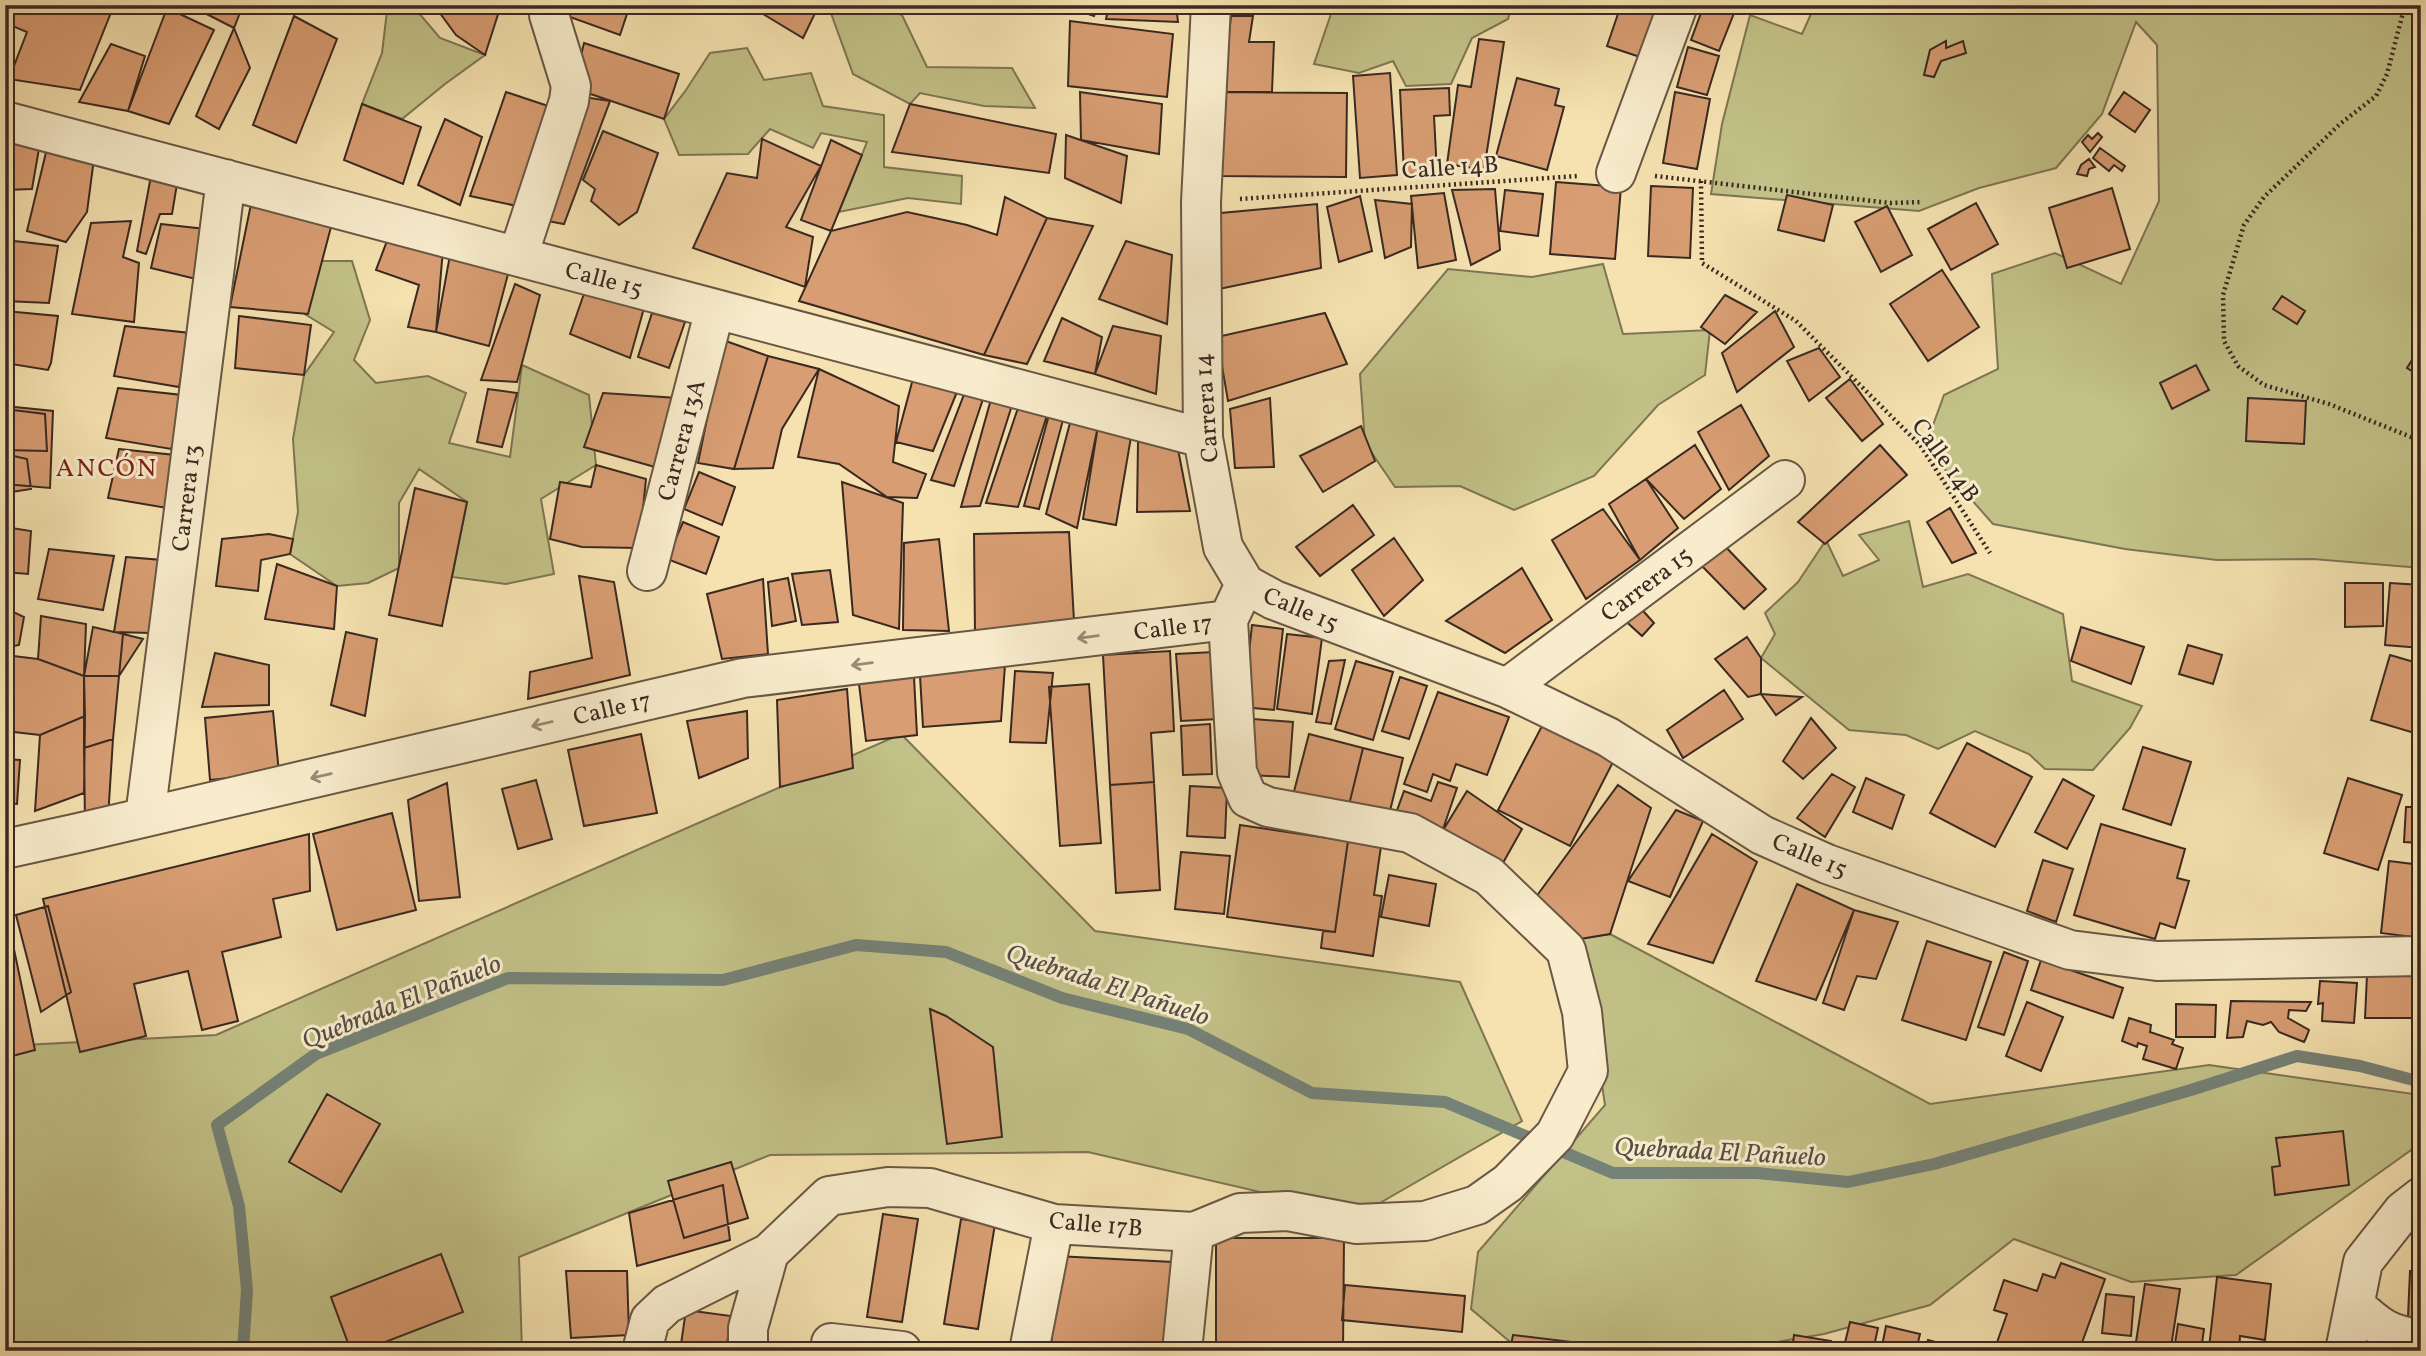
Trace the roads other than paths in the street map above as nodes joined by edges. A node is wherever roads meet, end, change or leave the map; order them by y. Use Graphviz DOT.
graph roads {
  1 [pos="1211,5"];
  2 [pos="1678,5"];
  3 [pos="549,15"];
  4 [pos="5,121"];
  5 [pos="1616,173"];
  6 [pos="226,179"];
  7 [pos="518,256"];
  8 [pos="715,309"];
  9 [pos="1203,438"];
  10 [pos="1785,480"];
  11 [pos="647,571"];
  12 [pos="1245,584"];
  13 [pos="1228,620"];
  14 [pos="1507,688"];
  15 [pos="145,817"];
  16 [pos="5,849"];
  17 [pos="2421,956"];
  18 [pos="2421,1197"];
  19 [pos="1054,1224"];
  20 [pos="1194,1232"];
  21 [pos="769,1253"];
  22 [pos="2356,1306"];
  23 [pos="2421,1339"];
  24 [pos="831,1343"];
  25 [pos="642,1351"];
  26 [pos="748,1351"];
  27 [pos="902,1351"];
  28 [pos="1029,1351"];
  29 [pos="1182,1351"];
  30 [pos="2345,1351"];
  1 -- 9 [label="street, Carrera 14"];
  2 -- 5 [label="street"];
  3 -- 7 [label="street"];
  4 -- 6 [label="street, Calle 15"];
  6 -- 7 [label="street, Calle 15"];
  6 -- 15 [label="street, Carrera 13"];
  7 -- 8 [label="street, Calle 15"];
  8 -- 9 [label="street, Calle 15"];
  8 -- 11 [label="street, Carrera 13A"];
  9 -- 12 [label="street, Carrera 14"];
  10 -- 14 [label="street, Carrera 15"];
  12 -- 13 [label="street"];
  12 -- 14 [label="street, Calle 15"];
  13 -- 15 [label="street, Calle 17, one-way"];
  13 -- 20 [label="street, Calle 17B"];
  14 -- 17 [label="street, Calle 15"];
  15 -- 16 [label="street, Calle 17"];
  18 -- 22 [label="street"];
  19 -- 20 [label="street, Calle 17B"];
  19 -- 21 [label="street, Calle 17B"];
  19 -- 28 [label="street"];
  20 -- 29 [label="street"];
  21 -- 25 [label="street, Calle 17B"];
  21 -- 26 [label="street"];
  22 -- 23 [label="street"];
  22 -- 30 [label="street"];
  24 -- 27 [label="street"];
}
